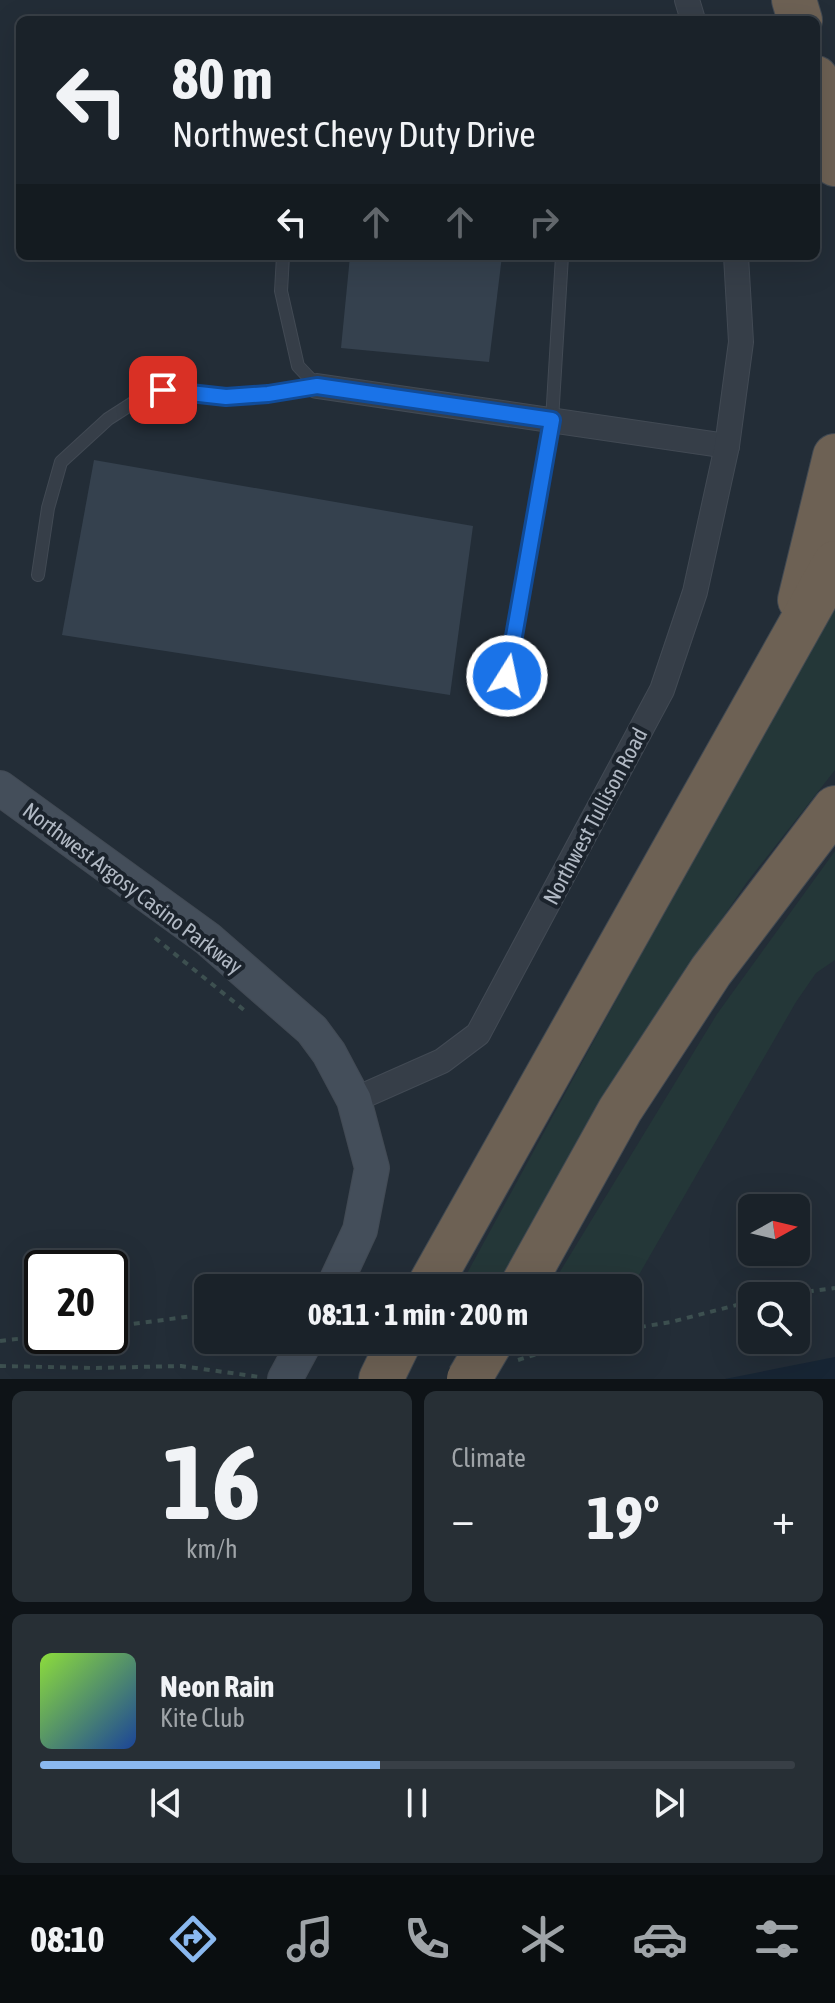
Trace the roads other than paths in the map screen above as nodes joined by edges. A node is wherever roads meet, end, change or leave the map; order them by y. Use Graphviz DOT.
graph roads {
  1 [pos="820,96"];
  2 [pos="835,164"];
  3 [pos="283,260"];
  4 [pos="562,260"];
  5 [pos="736,260"];
  6 [pos="317,386"];
  7 [pos="552,420"];
  8 [pos="727,446"];
  9 [pos="835,456"];
  10 [pos="835,563"];
  11 [pos="38,575"];
  12 [pos="792,641"];
  13 [pos="503,704"];
  14 [pos="0,788"];
  15 [pos="835,808"];
  16 [pos="354,1100"];
  17 [pos="340,1274"];
  18 [pos="436,1274"];
  19 [pos="529,1274"];
  20 [pos="295,1354"];
  21 [pos="393,1354"];
  22 [pos="484,1354"];
  23 [pos="275,1378"];
  24 [pos="381,1379"];
  25 [pos="469,1379"];
  1 -- 2 [label="highway"];
  3 -- 6 [label="lane"];
  4 -- 7 [label="lane"];
  5 -- 8 [label="street, Northwest Tullison Road"];
  6 -- 7 [label="street"];
  6 -- 11 [label="lane"];
  7 -- 8 [label="street"];
  7 -- 13 [label="lane"];
  8 -- 16 [label="street, Northwest Tullison Road"];
  9 -- 12 [label="highway"];
  10 -- 12 [label="highway"];
  12 -- 18 [label="highway"];
  14 -- 16 [label="street, Northwest Argosy Casino Parkway"];
  15 -- 19 [label="highway"];
  16 -- 17 [label="street"];
  20 -- 23 [label="street"];
  21 -- 24 [label="highway"];
  22 -- 25 [label="highway, bridge"];
}
